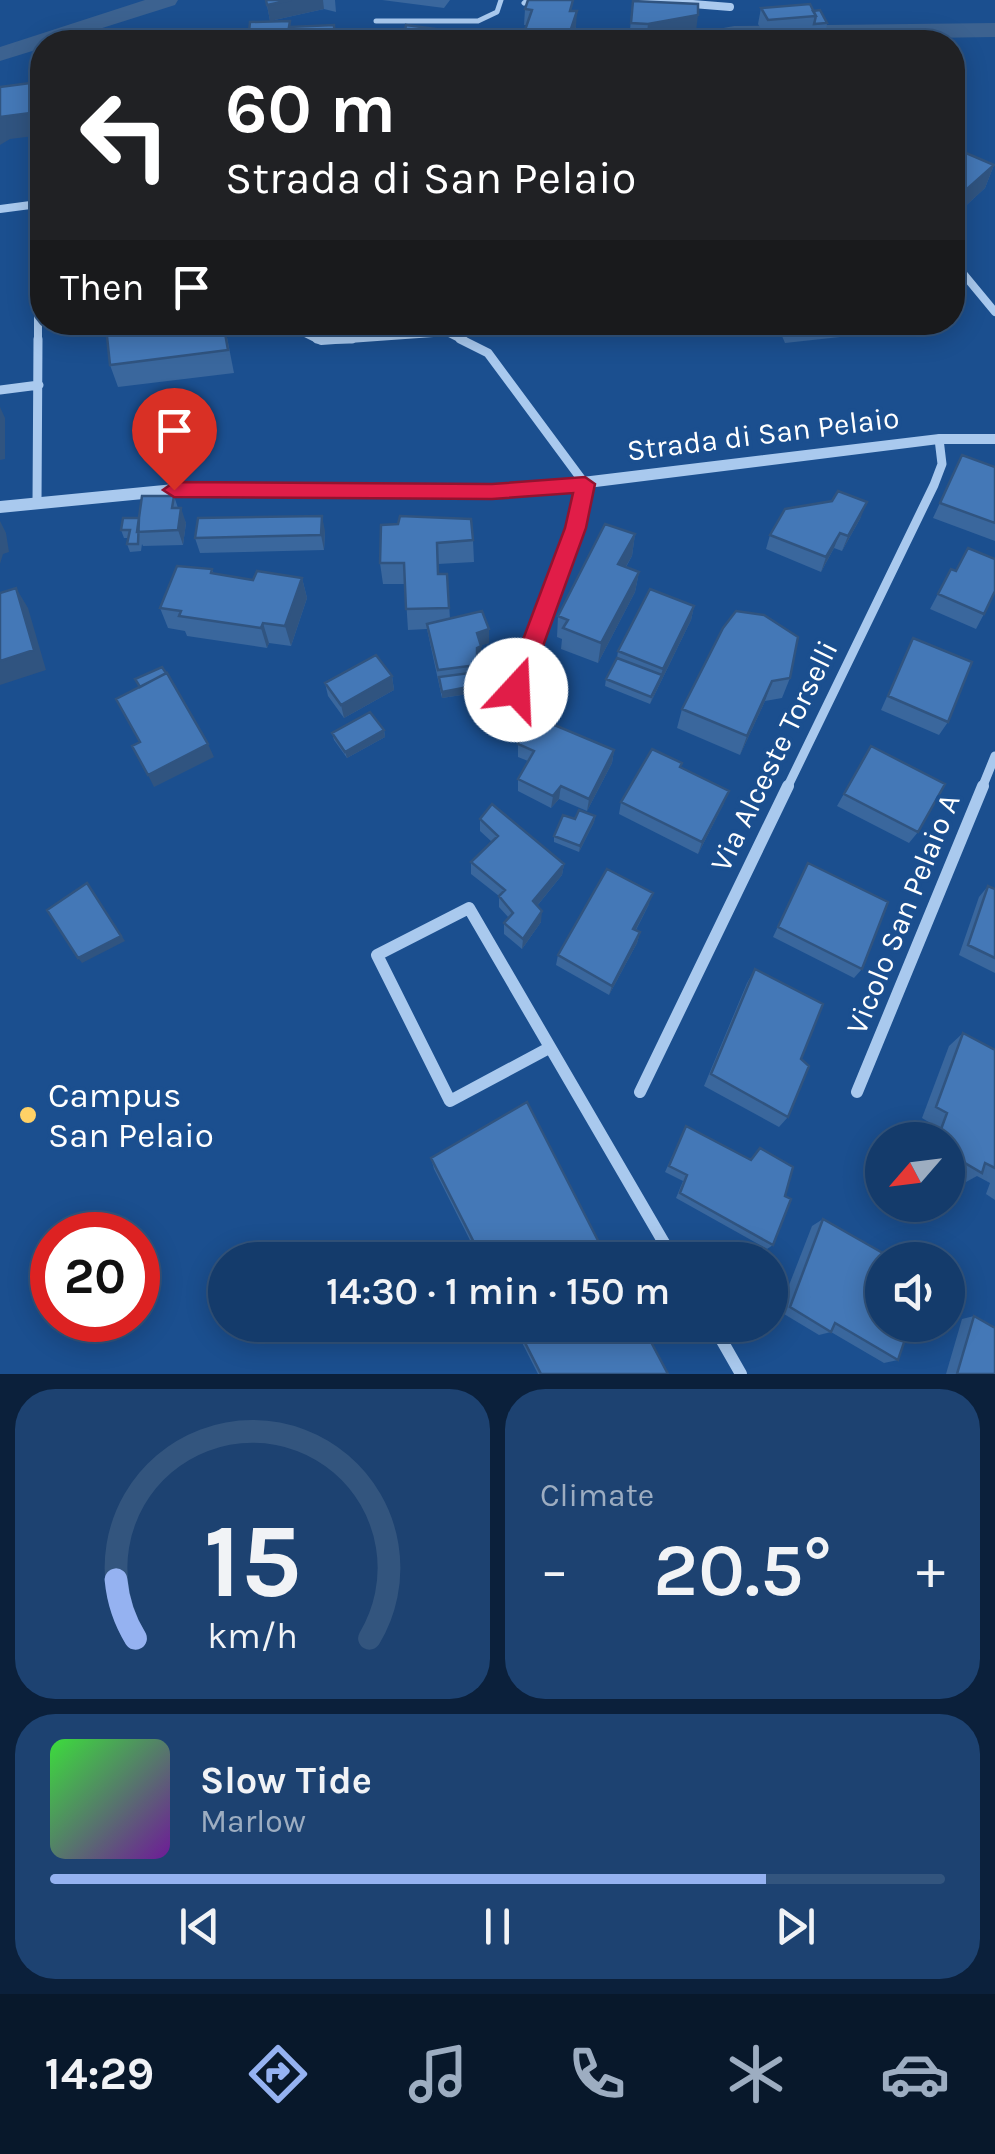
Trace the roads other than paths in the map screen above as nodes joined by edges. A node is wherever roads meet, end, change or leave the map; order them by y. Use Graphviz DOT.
graph roads {
  1 [pos="500,0"];
  2 [pos="643,0"];
  3 [pos="730,7"];
  4 [pos="376,21"];
  5 [pos="30,205"];
  6 [pos="0,208"];
  7 [pos="965,276"];
  8 [pos="995,312"];
  9 [pos="39,335"];
  10 [pos="309,335"];
  11 [pos="405,335"];
  12 [pos="454,335"];
  13 [pos="38,384"];
  14 [pos="0,390"];
  15 [pos="939,439"];
  16 [pos="995,440"];
  17 [pos="585,484"];
  18 [pos="37,502"];
  19 [pos="0,508"];
  20 [pos="516,690"];
  21 [pos="995,756"];
  22 [pos="550,1048"];
  23 [pos="640,1092"];
  24 [pos="858,1092"];
  25 [pos="663,1242"];
  26 [pos="722,1342"];
  27 [pos="742,1374"];
  1 -- 4 [label="lane"];
  2 -- 3 [label="street"];
  5 -- 6 [label="street"];
  7 -- 8 [label="street"];
  9 -- 13 [label="street"];
  10 -- 11 [label="street"];
  12 -- 17 [label="street"];
  13 -- 14 [label="street"];
  13 -- 18 [label="street"];
  15 -- 16 [label="street, Strada di San Pelaio"];
  15 -- 17 [label="street, Strada di San Pelaio"];
  15 -- 23 [label="street, Via Alceste Torselli"];
  17 -- 18 [label="street, Strada di San Pelaio"];
  17 -- 20 [label="lane"];
  18 -- 19 [label="street, Strada di San Pelaio"];
  21 -- 24 [label="street, Vicolo San Pelaio A"];
  22 -- 22 [label="street"];
  22 -- 25 [label="street"];
  26 -- 27 [label="street"];
}
